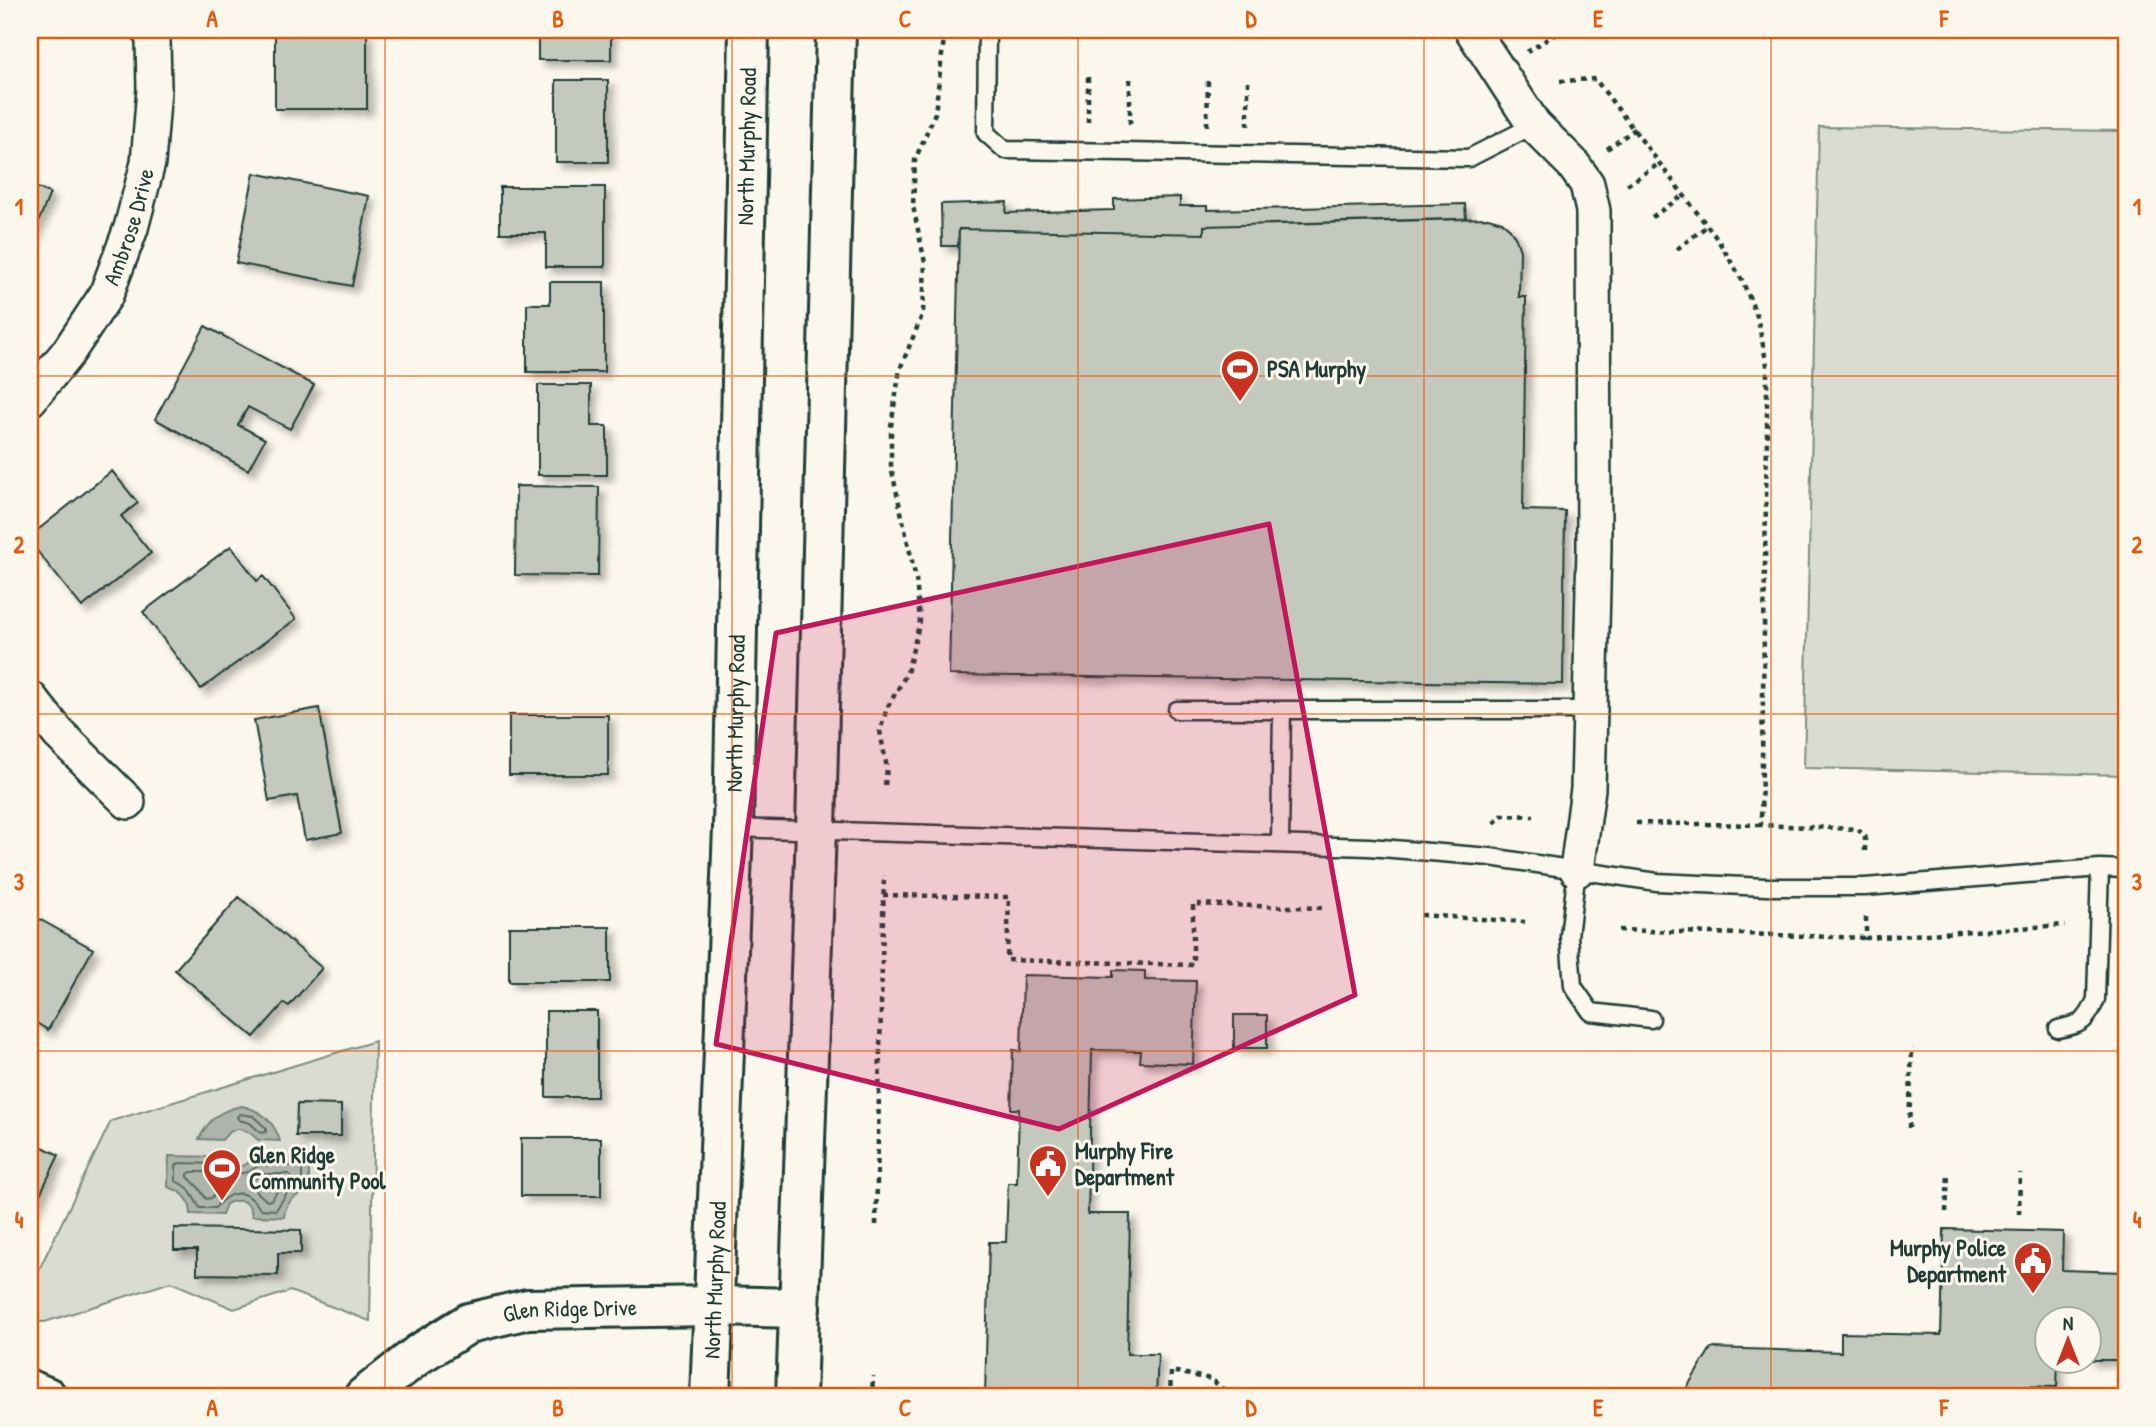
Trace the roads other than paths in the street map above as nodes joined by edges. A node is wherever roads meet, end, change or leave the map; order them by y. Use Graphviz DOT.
graph roads {
  1 [pos="149,30"];
  2 [pos="748,30"];
  3 [pos="836,30"];
  4 [pos="988,30"];
  5 [pos="1472,30"];
  6 [pos="1534,125"];
  7 [pos="30,398"];
  8 [pos="30,698"];
  9 [pos="1177,710"];
  10 [pos="1283,710"];
  11 [pos="1589,710"];
  12 [pos="128,803"];
  13 [pos="733,828"];
  14 [pos="816,829"];
  15 [pos="1280,843"];
  16 [pos="2100,868"];
  17 [pos="2126,869"];
  18 [pos="1577,870"];
  19 [pos="1651,1019"];
  20 [pos="2058,1029"];
  21 [pos="713,1306"];
  22 [pos="800,1308"];
  23 [pos="30,1390"];
  24 [pos="47,1397"];
  25 [pos="364,1397"];
  26 [pos="710,1397"];
  27 [pos="796,1397"];
  1 -- 7 [label="street, Ambrose Drive"];
  2 -- 13 [label="main road, North Murphy Road"];
  3 -- 14 [label="main road"];
  4 -- 6 [label="lane"];
  5 -- 6 [label="street"];
  6 -- 11 [label="street"];
  8 -- 12 [label="street"];
  9 -- 10 [label="lane"];
  10 -- 11 [label="lane"];
  10 -- 15 [label="lane"];
  11 -- 18 [label="street"];
  13 -- 14 [label="lane"];
  13 -- 21 [label="main road, North Murphy Road"];
  14 -- 15 [label="lane"];
  14 -- 22 [label="main road"];
  15 -- 18 [label="lane"];
  16 -- 17 [label="lane"];
  16 -- 18 [label="lane"];
  16 -- 20 [label="lane"];
  18 -- 19 [label="lane"];
  21 -- 22 [label="main road, Glen Ridge Drive"];
  21 -- 25 [label="main road, Glen Ridge Drive"];
  21 -- 26 [label="main road, North Murphy Road"];
  22 -- 27 [label="main road"];
  23 -- 24 [label="main road"];
}
